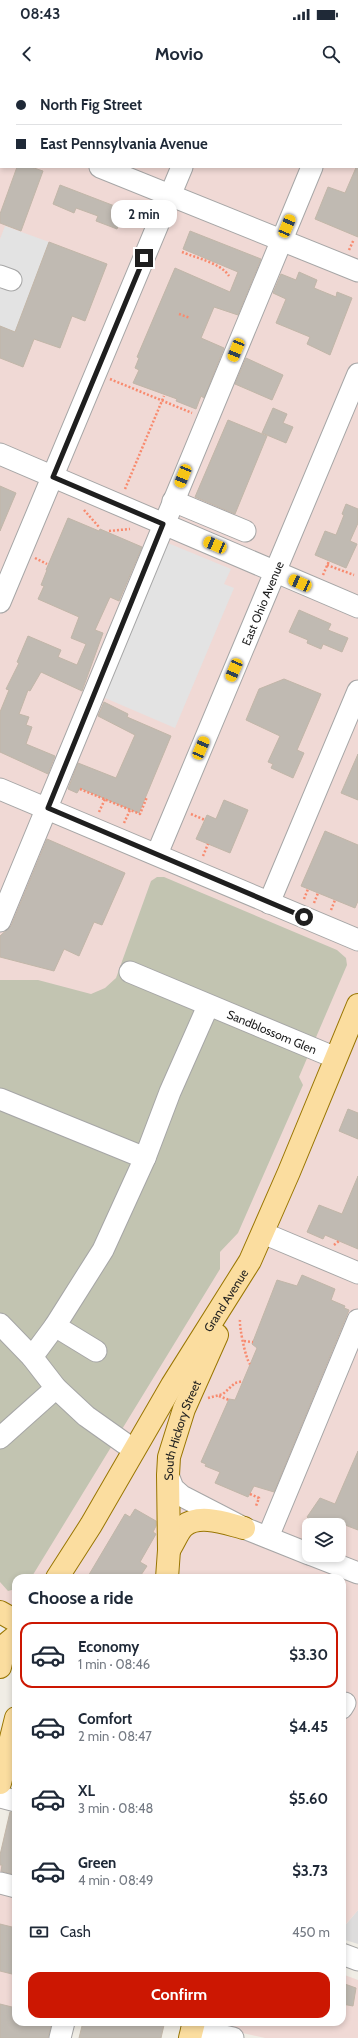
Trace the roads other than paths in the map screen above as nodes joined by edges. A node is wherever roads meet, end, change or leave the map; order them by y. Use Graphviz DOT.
graph roads {
  1 [pos="103,168"];
  2 [pos="182,168"];
  3 [pos="312,168"];
  4 [pos="171,195"];
  5 [pos="281,239"];
  6 [pos="358,271"];
  7 [pos="358,374"];
  8 [pos="0,454"];
  9 [pos="53,477"];
  10 [pos="173,500"];
  11 [pos="163,524"];
  12 [pos="245,531"];
  13 [pos="276,572"];
  14 [pos="0,602"];
  15 [pos="358,607"];
  16 [pos="358,691"];
  17 [pos="0,788"];
  18 [pos="48,808"];
  19 [pos="157,854"];
  20 [pos="269,903"];
  21 [pos="0,921"];
  22 [pos="358,940"];
  23 [pos="130,972"];
  24 [pos="358,1004"];
  25 [pos="208,1006"];
  26 [pos="336,1058"];
  27 [pos="0,1098"];
  28 [pos="145,1158"];
  29 [pos="263,1233"];
  30 [pos="358,1273"];
  31 [pos="240,1278"];
  32 [pos="358,1320"];
  33 [pos="0,1324"];
  34 [pos="55,1326"];
  35 [pos="96,1351"];
  36 [pos="32,1357"];
  37 [pos="56,1388"];
  38 [pos="0,1438"];
  39 [pos="134,1450"];
  40 [pos="168,1475"];
  41 [pos="244,1528"];
  42 [pos="268,1537"];
  43 [pos="169,1550"];
  44 [pos="302,1551"];
  45 [pos="330,1562"];
  46 [pos="358,1573"];
  47 [pos="60,1574"];
  48 [pos="159,1574"];
  49 [pos="0,1612"];
  50 [pos="12,1619"];
  51 [pos="12,1639"];
  52 [pos="0,1668"];
  53 [pos="12,1734"];
  54 [pos="0,1783"];
  55 [pos="0,1797"];
  56 [pos="12,1800"];
  57 [pos="0,1883"];
  58 [pos="12,1886"];
  59 [pos="346,1956"];
  60 [pos="358,1960"];
  61 [pos="63,2026"];
  62 [pos="192,2030"];
  63 [pos="60,2038"];
  64 [pos="233,2038"];
  1 -- 4 [label="street"];
  2 -- 4 [label="street"];
  3 -- 5 [label="street"];
  4 -- 5 [label="street"];
  4 -- 9 [label="street"];
  5 -- 6 [label="street"];
  5 -- 10 [label="street"];
  7 -- 13 [label="street, East Ohio Avenue"];
  8 -- 9 [label="street"];
  9 -- 11 [label="street"];
  9 -- 14 [label="street"];
  10 -- 11 [label="street"];
  10 -- 12 [label="street"];
  11 -- 13 [label="street"];
  11 -- 18 [label="street"];
  13 -- 15 [label="street"];
  13 -- 19 [label="street, East Ohio Avenue"];
  16 -- 20 [label="street"];
  17 -- 18 [label="street"];
  18 -- 19 [label="street"];
  18 -- 21 [label="street"];
  19 -- 20 [label="street"];
  20 -- 22 [label="street"];
  23 -- 25 [label="street, Sandblossom Glen"];
  24 -- 26 [label="main road, Grand Avenue"];
  25 -- 26 [label="street, Sandblossom Glen"];
  25 -- 28 [label="street"];
  26 -- 29 [label="main road, Grand Avenue"];
  27 -- 28 [label="street"];
  28 -- 34 [label="street"];
  29 -- 30 [label="street"];
  29 -- 31 [label="main road, Grand Avenue"];
  31 -- 39 [label="main road, Grand Avenue"];
  31 -- 40 [label="main road, South Hickory Street"];
  32 -- 42 [label="street"];
  33 -- 36 [label="street"];
  34 -- 35 [label="street"];
  34 -- 36 [label="street"];
  36 -- 37 [label="street"];
  37 -- 38 [label="street"];
  37 -- 39 [label="street"];
  39 -- 47 [label="main road, Grand Avenue"];
  40 -- 41 [label="street, South Hickory Street"];
  40 -- 43 [label="main road"];
  41 -- 42 [label="street, South Hickory Street"];
  41 -- 43 [label="main road"];
  42 -- 44 [label="street, South Hickory Street"];
  43 -- 48 [label="main road"];
  45 -- 46 [label="street"];
  49 -- 50 [label="main road"];
  51 -- 52 [label="main road"];
  53 -- 54 [label="main road"];
  55 -- 56 [label="street"];
  57 -- 58 [label="street"];
  59 -- 60 [label="street"];
  61 -- 63 [label="street"];
  62 -- 64 [label="street"];
}
